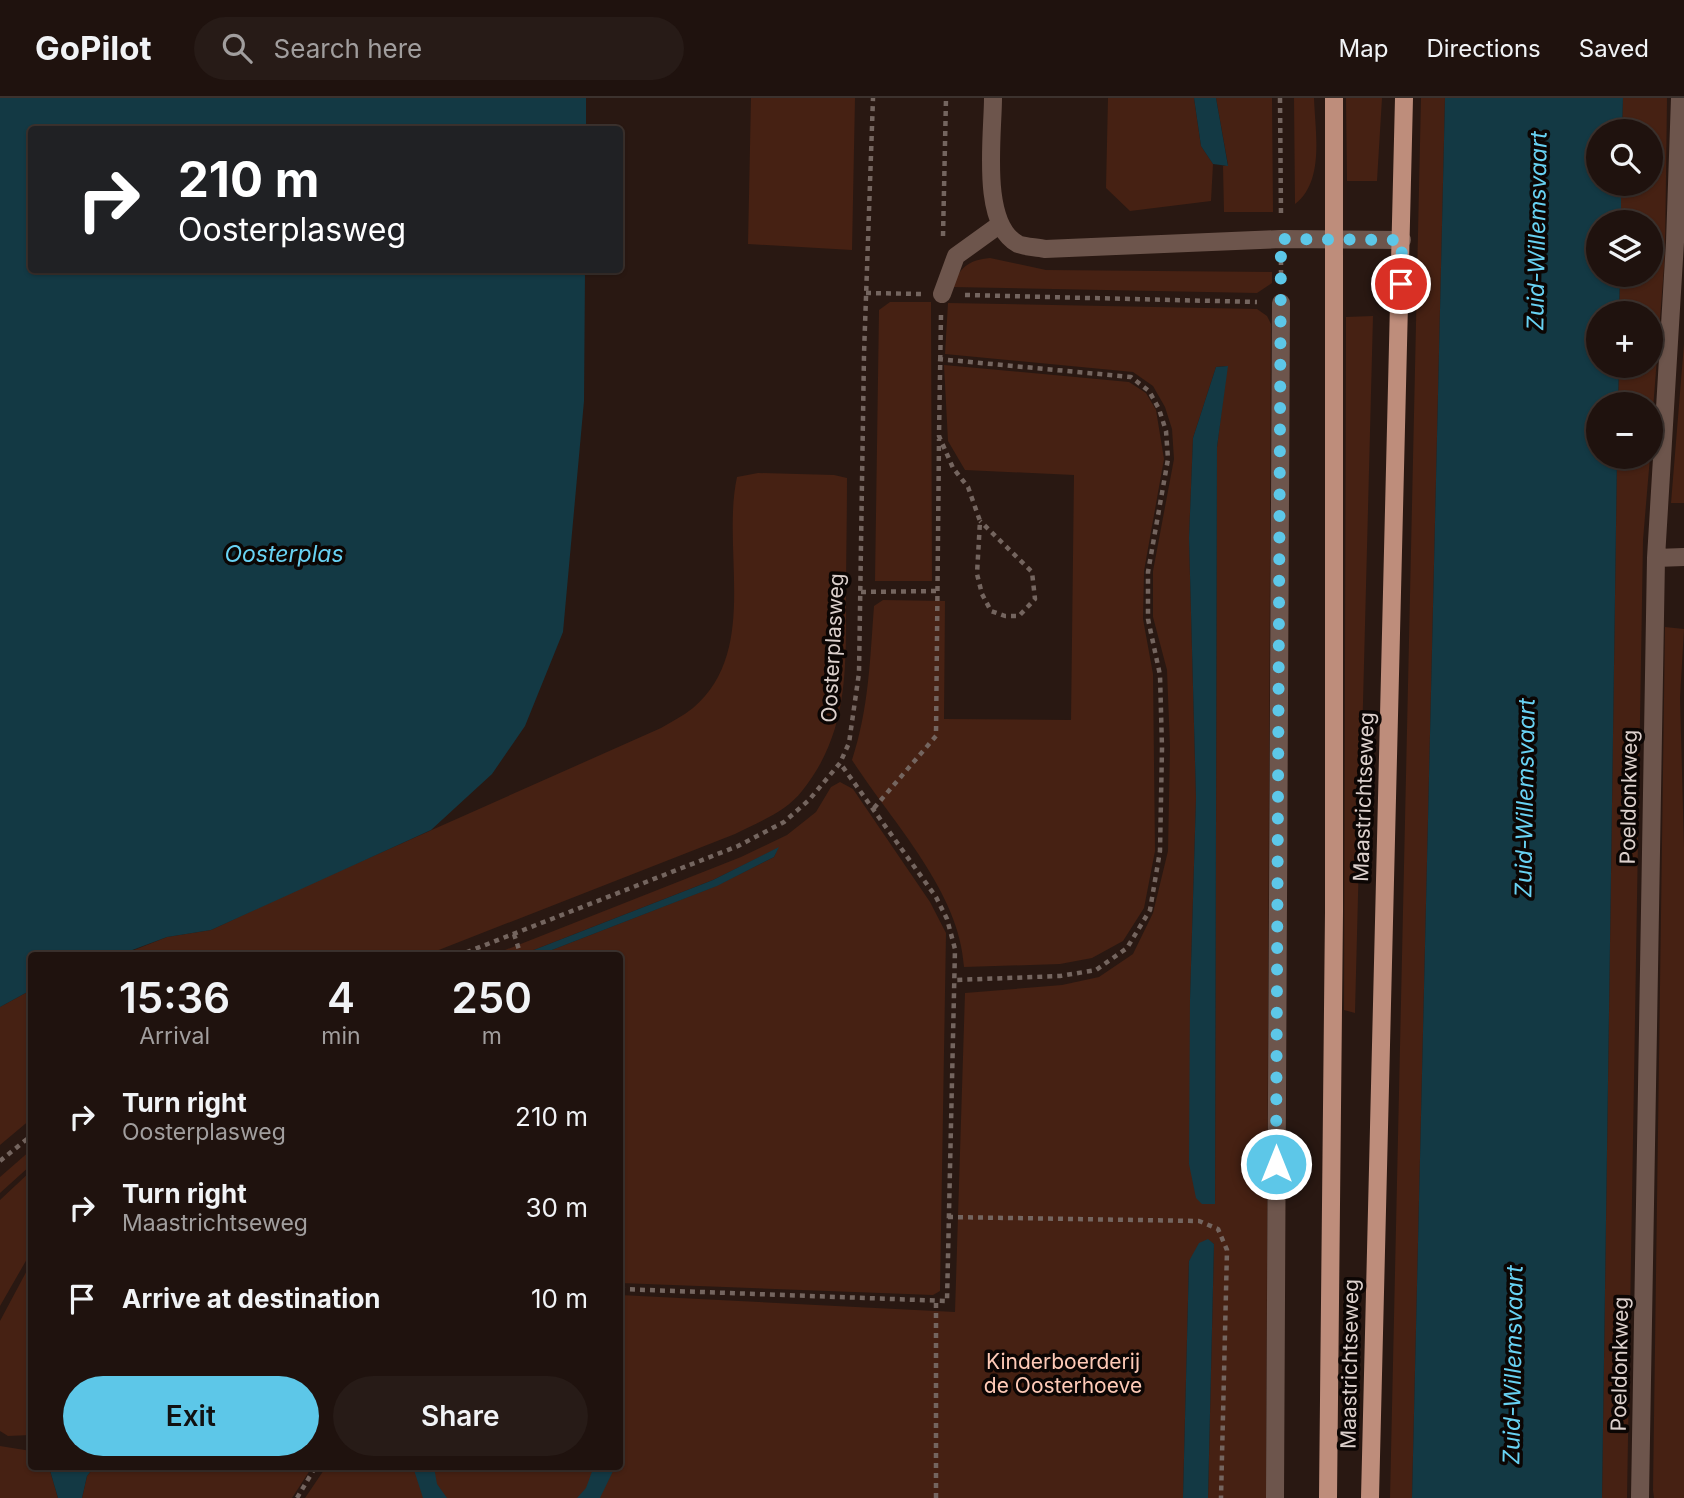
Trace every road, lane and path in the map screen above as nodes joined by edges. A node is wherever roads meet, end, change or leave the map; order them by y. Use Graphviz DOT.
graph roads {
  1 [pos="873,98"];
  2 [pos="946,98"];
  3 [pos="993,98"];
  4 [pos="1280,98"];
  5 [pos="1334,98"];
  6 [pos="1405,98"];
  7 [pos="1680,98"];
  8 [pos="999,225"];
  9 [pos="1281,239"];
  10 [pos="1336,239"];
  11 [pos="1402,240"];
  12 [pos="943,242"];
  13 [pos="1679,242"];
  14 [pos="866,293"];
  15 [pos="942,294"];
  16 [pos="1281,303"];
  17 [pos="938,359"];
  18 [pos="939,436"];
  19 [pos="981,521"];
  20 [pos="1684,557"];
  21 [pos="1656,558"];
  22 [pos="937,591"];
  23 [pos="861,592"];
  24 [pos="840,763"];
  25 [pos="874,808"];
  26 [pos="514,934"];
  27 [pos="467,952"];
  28 [pos="520,952"];
  29 [pos="956,980"];
  30 [pos="28,1138"];
  31 [pos="0,1161"];
  32 [pos="948,1217"];
  33 [pos="623,1289"];
  34 [pos="936,1300"];
  35 [pos="314,1470"];
  36 [pos="297,1498"];
  37 [pos="936,1498"];
  38 [pos="1221,1498"];
  39 [pos="1275,1498"];
  40 [pos="1328,1498"];
  41 [pos="1370,1498"];
  42 [pos="1640,1498"];
  1 -- 14 [label="path, Oosterplasweg"];
  2 -- 12 [label="path"];
  3 -- 8 [label="street"];
  4 -- 9 [label="path"];
  5 -- 10 [label="main road, Maastrichtseweg"];
  6 -- 11 [label="main road, Maastrichtseweg"];
  7 -- 13 [label="street, Poeldonkweg"];
  8 -- 9 [label="street"];
  8 -- 15 [label="street"];
  9 -- 10 [label="street"];
  9 -- 16 [label="path"];
  10 -- 11 [label="street"];
  10 -- 40 [label="main road, Maastrichtseweg"];
  11 -- 41 [label="main road, Maastrichtseweg"];
  13 -- 21 [label="street, Poeldonkweg"];
  14 -- 15 [label="path"];
  14 -- 23 [label="path, Oosterplasweg"];
  15 -- 16 [label="path"];
  15 -- 17 [label="path"];
  16 -- 39 [label="street"];
  17 -- 18 [label="path"];
  17 -- 29 [label="path"];
  18 -- 19 [label="path"];
  18 -- 22 [label="path"];
  19 -- 19 [label="path"];
  20 -- 21 [label="street"];
  21 -- 42 [label="street, Poeldonkweg"];
  22 -- 23 [label="path"];
  22 -- 25 [label="path"];
  23 -- 24 [label="path, Oosterplasweg"];
  24 -- 25 [label="path"];
  24 -- 26 [label="path, Oosterplasweg"];
  25 -- 29 [label="path"];
  26 -- 27 [label="path, Oosterplasweg"];
  26 -- 28 [label="path"];
  29 -- 32 [label="path"];
  30 -- 31 [label="path"];
  32 -- 34 [label="path"];
  32 -- 38 [label="path"];
  33 -- 34 [label="path"];
  34 -- 37 [label="path"];
  35 -- 36 [label="path"];
}
